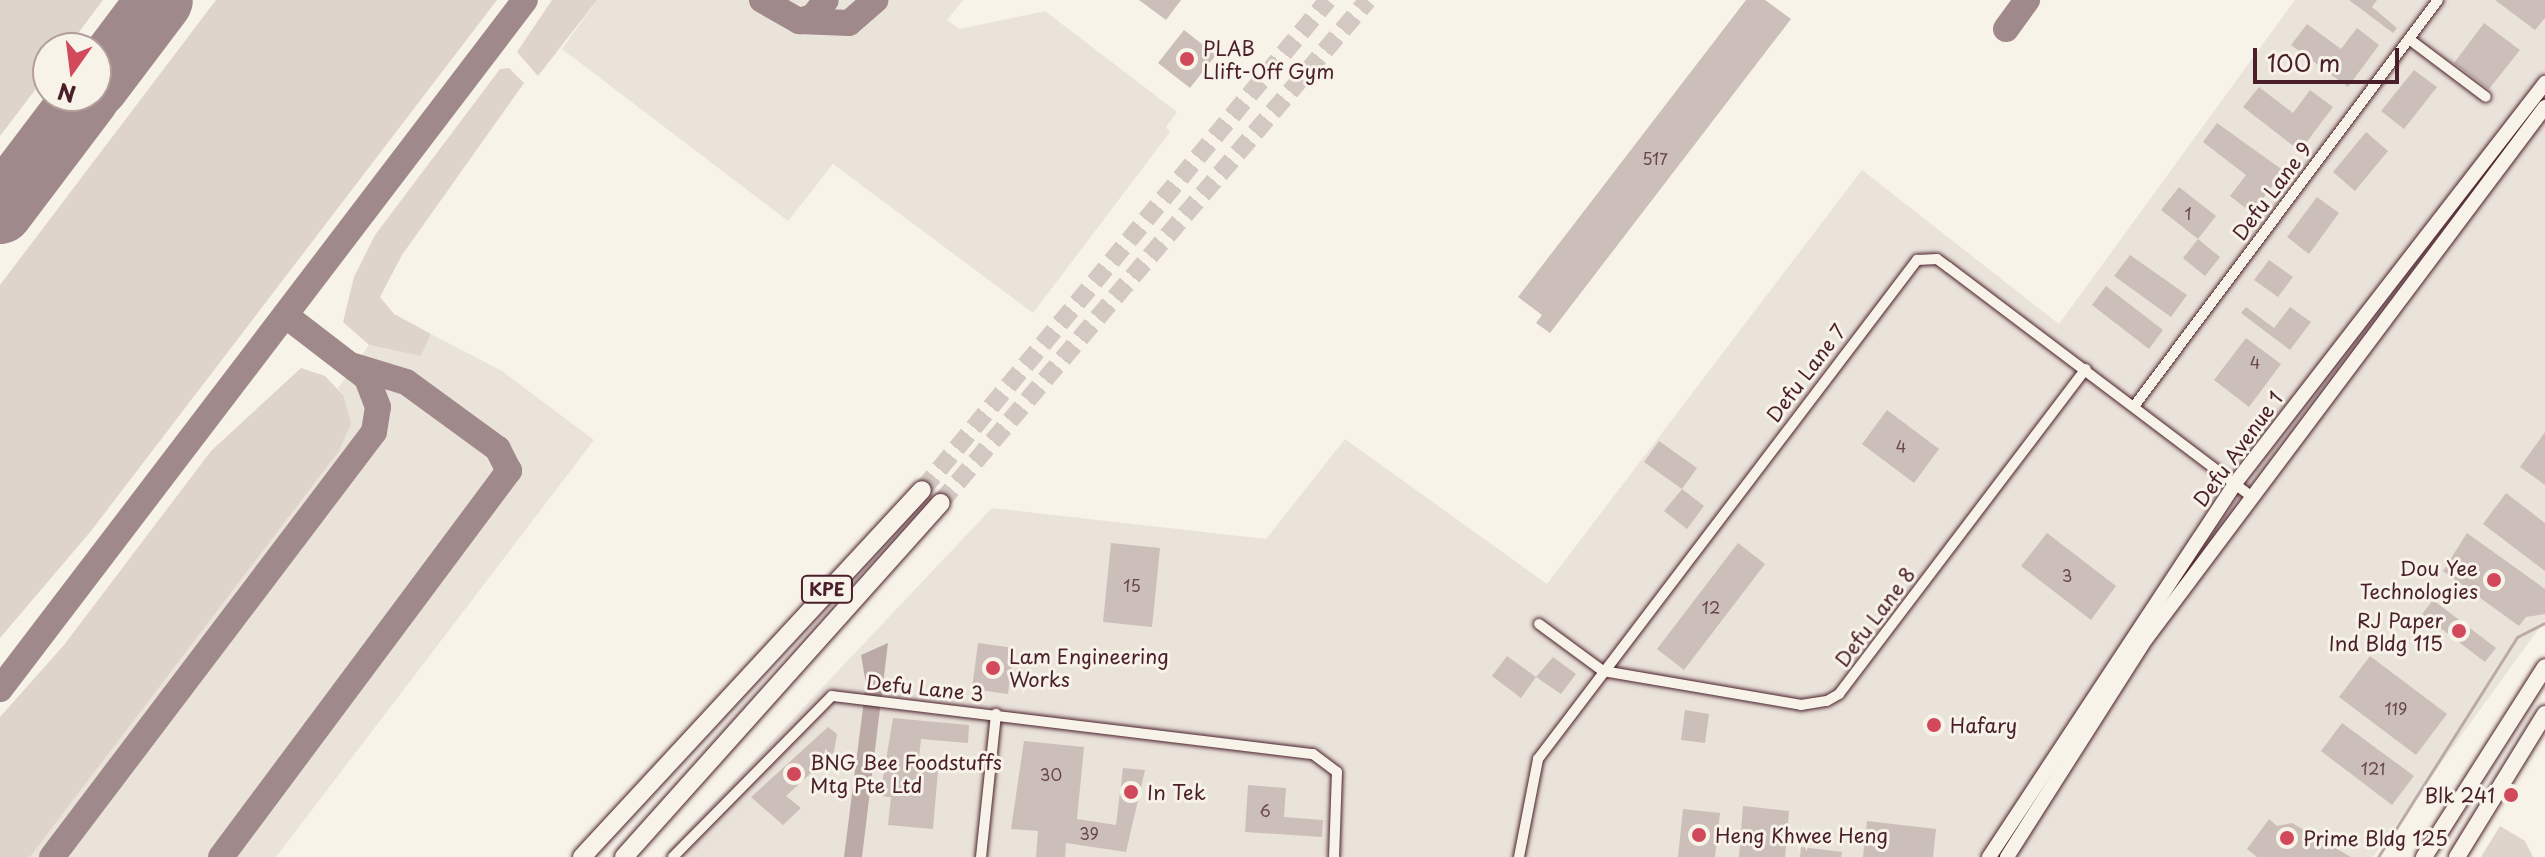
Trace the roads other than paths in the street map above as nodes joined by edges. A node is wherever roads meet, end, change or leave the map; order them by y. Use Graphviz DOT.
graph roads {
  1 [pos="2438,0"];
  2 [pos="2409,39"];
  3 [pos="2545,83"];
  4 [pos="2486,97"];
  5 [pos="2545,107"];
  6 [pos="2086,369"];
  7 [pos="2135,405"];
  8 [pos="2236,482"];
  9 [pos="922,490"];
  10 [pos="2250,495"];
  11 [pos="940,503"];
  12 [pos="1539,624"];
  13 [pos="2545,667"];
  14 [pos="1603,671"];
  15 [pos="996,714"];
  16 [pos="2545,714"];
  17 [pos="610,826"];
  18 [pos="684,847"];
  19 [pos="570,857"];
  20 [pos="582,857"];
  21 [pos="624,857"];
  22 [pos="673,857"];
  23 [pos="691,857"];
  24 [pos="981,857"];
  25 [pos="1334,857"];
  26 [pos="1519,857"];
  27 [pos="1989,857"];
  28 [pos="2007,857"];
  29 [pos="2424,857"];
  30 [pos="2457,857"];
  1 -- 2 [label="street, Defu Lane 9"];
  2 -- 4 [label="street"];
  2 -- 7 [label="street, Defu Lane 9"];
  3 -- 8 [label="main road, Defu Avenue 1"];
  5 -- 10 [label="main road, Defu Avenue 1"];
  6 -- 7 [label="street, Defu Lane 7"];
  6 -- 14 [label="street, Defu Lane 8"];
  6 -- 14 [label="street, Defu Lane 7"];
  7 -- 8 [label="street, Defu Lane 7"];
  8 -- 10 [label="street, Defu Lane 7"];
  8 -- 27 [label="main road, Defu Avenue 1"];
  9 -- 17 [label="highway, KPE"];
  10 -- 28 [label="main road, Defu Avenue 1"];
  11 -- 21 [label="highway, KPE"];
  12 -- 14 [label="street"];
  13 -- 29 [label="highway"];
  14 -- 26 [label="street, Defu Lane 7"];
  15 -- 18 [label="street, Defu Lane 3"];
  15 -- 24 [label="street"];
  15 -- 25 [label="street, Defu Lane 3"];
  16 -- 30 [label="highway"];
  17 -- 19 [label="highway"];
  17 -- 20 [label="highway, KPE"];
  18 -- 22 [label="street, Defu Lane 3"];
  18 -- 23 [label="street"];
}
